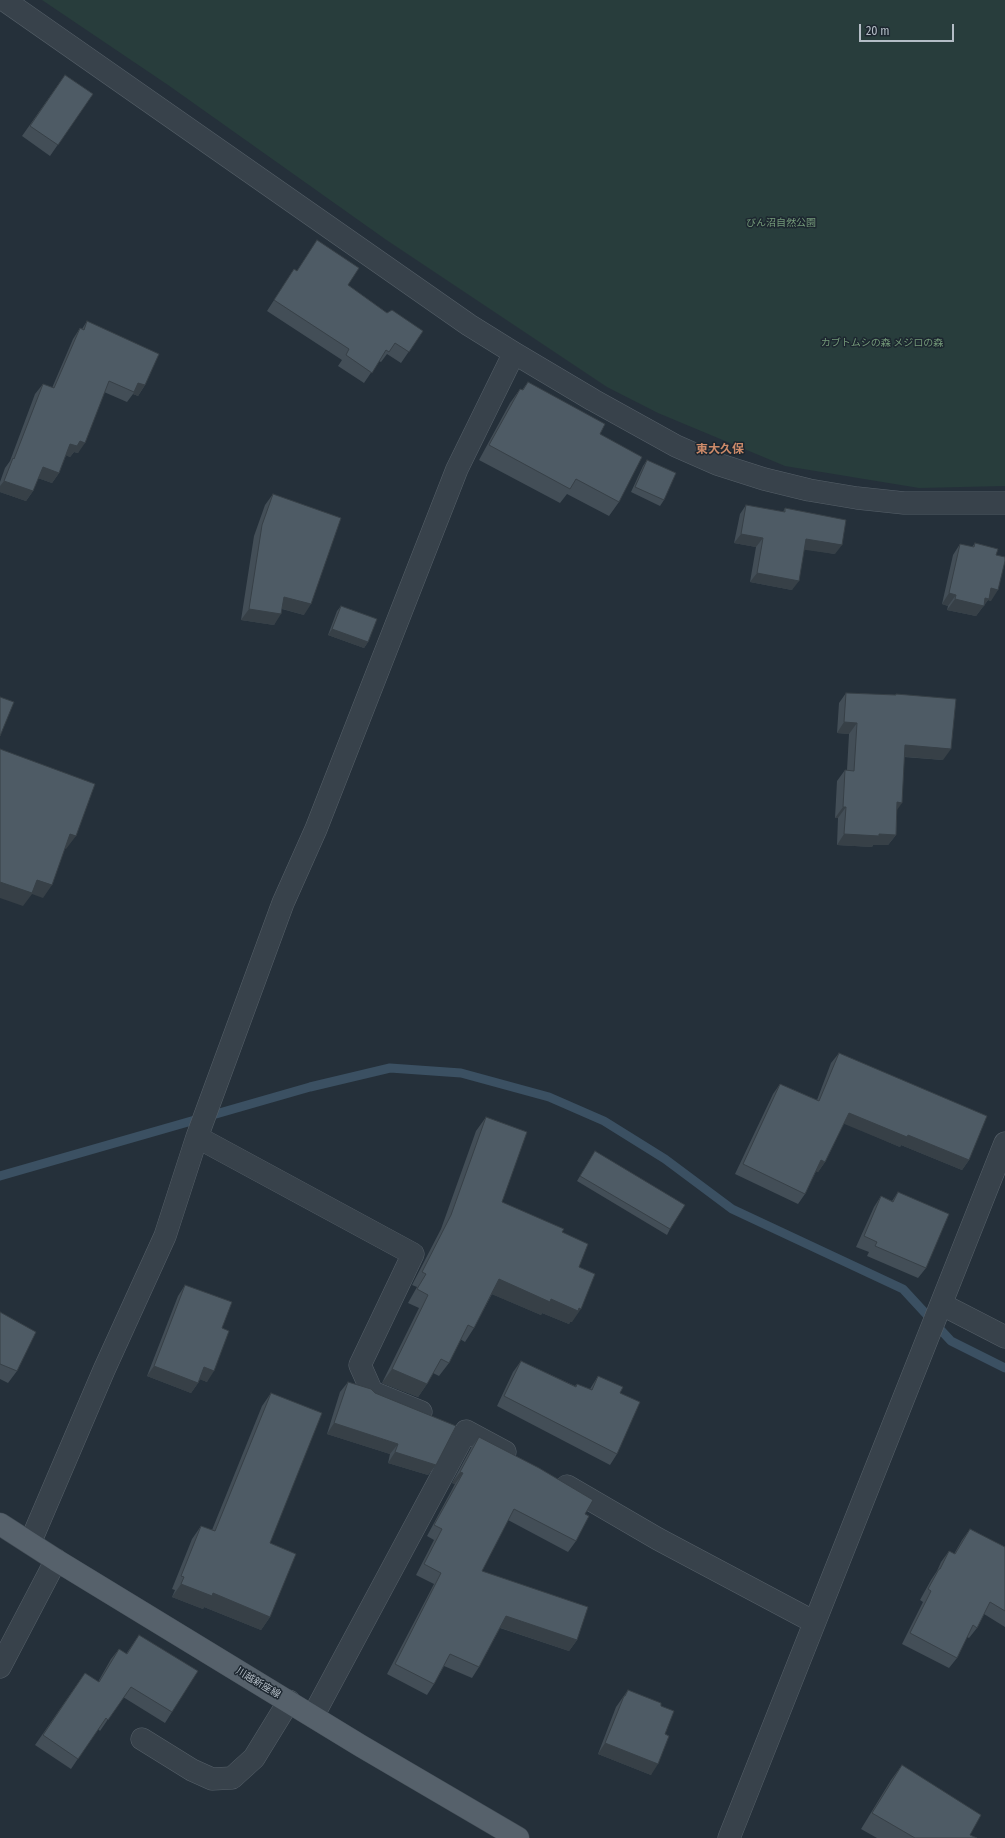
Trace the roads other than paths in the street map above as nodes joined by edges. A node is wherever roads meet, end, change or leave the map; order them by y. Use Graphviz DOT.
graph roads {
  1 [pos="4,0"];
  2 [pos="514,354"];
  3 [pos="1005,503"];
  4 [pos="197,1137"];
  5 [pos="1005,1143"];
  6 [pos="941,1304"];
  7 [pos="1005,1337"];
  8 [pos="466,1431"];
  9 [pos="524,1462"];
  10 [pos="551,1476"];
  11 [pos="0,1524"];
  12 [pos="30,1543"];
  13 [pos="56,1560"];
  14 [pos="814,1622"];
  15 [pos="0,1667"];
  16 [pos="289,1701"];
  17 [pos="313,1716"];
  18 [pos="142,1739"];
  19 [pos="512,1836"];
  20 [pos="729,1838"];
  1 -- 2 [label="street"];
  2 -- 3 [label="street"];
  2 -- 4 [label="street"];
  4 -- 8 [label="street"];
  4 -- 12 [label="street"];
  5 -- 6 [label="street"];
  6 -- 7 [label="street"];
  6 -- 14 [label="street"];
  8 -- 9 [label="street"];
  8 -- 17 [label="street"];
  10 -- 14 [label="street"];
  11 -- 12 [label="main road, 川越新座線"];
  12 -- 13 [label="main road, 川越新座線"];
  13 -- 15 [label="street"];
  13 -- 16 [label="main road, 川越新座線"];
  14 -- 20 [label="street"];
  16 -- 17 [label="main road, 川越新座線"];
  16 -- 18 [label="street"];
  17 -- 19 [label="main road, 川越新座線"];
}
